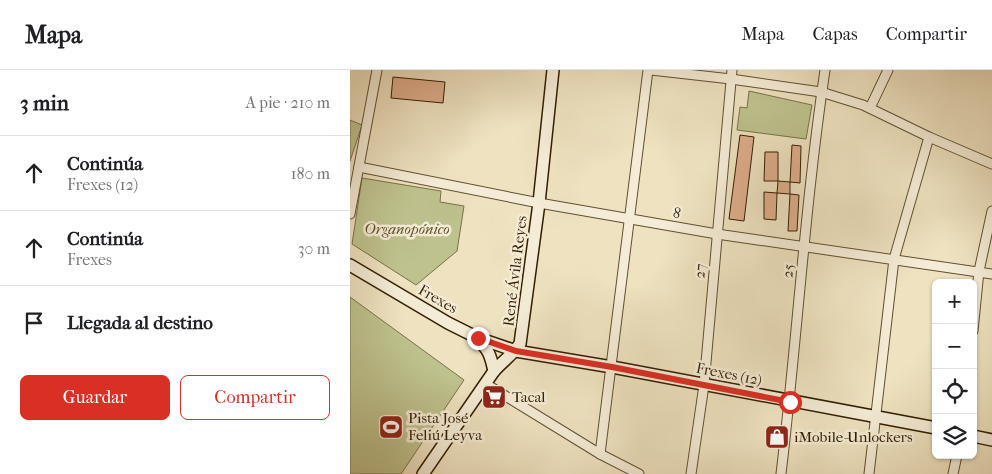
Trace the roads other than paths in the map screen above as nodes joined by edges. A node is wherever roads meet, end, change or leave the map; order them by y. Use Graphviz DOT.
graph roads {
  1 [pos="377,70"];
  2 [pos="553,70"];
  3 [pos="650,70"];
  4 [pos="825,70"];
  5 [pos="888,70"];
  6 [pos="731,74"];
  7 [pos="821,92"];
  8 [pos="870,108"];
  9 [pos="929,137"];
  10 [pos="992,164"];
  11 [pos="359,167"];
  12 [pos="539,203"];
  13 [pos="992,211"];
  14 [pos="350,214"];
  15 [pos="630,218"];
  16 [pos="717,234"];
  17 [pos="804,247"];
  18 [pos="894,259"];
  19 [pos="350,264"];
  20 [pos="979,271"];
  21 [pos="992,274"];
  22 [pos="974,324"];
  23 [pos="463,331"];
  24 [pos="516,351"];
  25 [pos="612,367"];
  26 [pos="494,371"];
  27 [pos="486,384"];
  28 [pos="704,385"];
  29 [pos="790,402"];
  30 [pos="876,417"];
  31 [pos="932,427"];
  32 [pos="977,437"];
  33 [pos="992,440"];
  34 [pos="600,454"];
  35 [pos="956,459"];
  36 [pos="423,474"];
  37 [pos="638,474"];
  38 [pos="690,474"];
  39 [pos="781,474"];
  40 [pos="869,474"];
  41 [pos="952,474"];
  1 -- 11 [label="street"];
  2 -- 12 [label="main road, René Ávila Reyes"];
  3 -- 6 [label="street"];
  3 -- 15 [label="street"];
  4 -- 7 [label="street, 25"];
  5 -- 8 [label="street"];
  6 -- 7 [label="street"];
  6 -- 16 [label="street, 27"];
  7 -- 8 [label="street"];
  7 -- 17 [label="street, 25"];
  8 -- 9 [label="street"];
  9 -- 10 [label="street"];
  9 -- 18 [label="street"];
  11 -- 12 [label="street, 8"];
  11 -- 14 [label="street"];
  12 -- 15 [label="street, 8"];
  12 -- 24 [label="main road, René Ávila Reyes"];
  13 -- 20 [label="street"];
  15 -- 16 [label="street, 8"];
  15 -- 25 [label="street"];
  16 -- 17 [label="street, 8"];
  16 -- 28 [label="street, 27"];
  17 -- 18 [label="street, 8"];
  17 -- 29 [label="street, 25"];
  18 -- 20 [label="street, 8"];
  18 -- 30 [label="street"];
  19 -- 23 [label="main road, Frexes"];
  20 -- 21 [label="street, 8"];
  20 -- 22 [label="street"];
  23 -- 24 [label="main road, Frexes"];
  23 -- 26 [label="main road"];
  24 -- 25 [label="main road, Frexes (12)"];
  24 -- 26 [label="main road"];
  25 -- 28 [label="main road, Frexes (12)"];
  25 -- 34 [label="street"];
  26 -- 27 [label="main road"];
  27 -- 34 [label="street"];
  27 -- 36 [label="main road"];
  28 -- 29 [label="main road, Frexes (12)"];
  28 -- 38 [label="street, 27"];
  29 -- 30 [label="main road, Frexes (12)"];
  29 -- 39 [label="street, 25"];
  30 -- 31 [label="main road, Frexes (12)"];
  30 -- 40 [label="street"];
  32 -- 33 [label="main road"];
  34 -- 37 [label="street"];
  35 -- 41 [label="street"];
}
